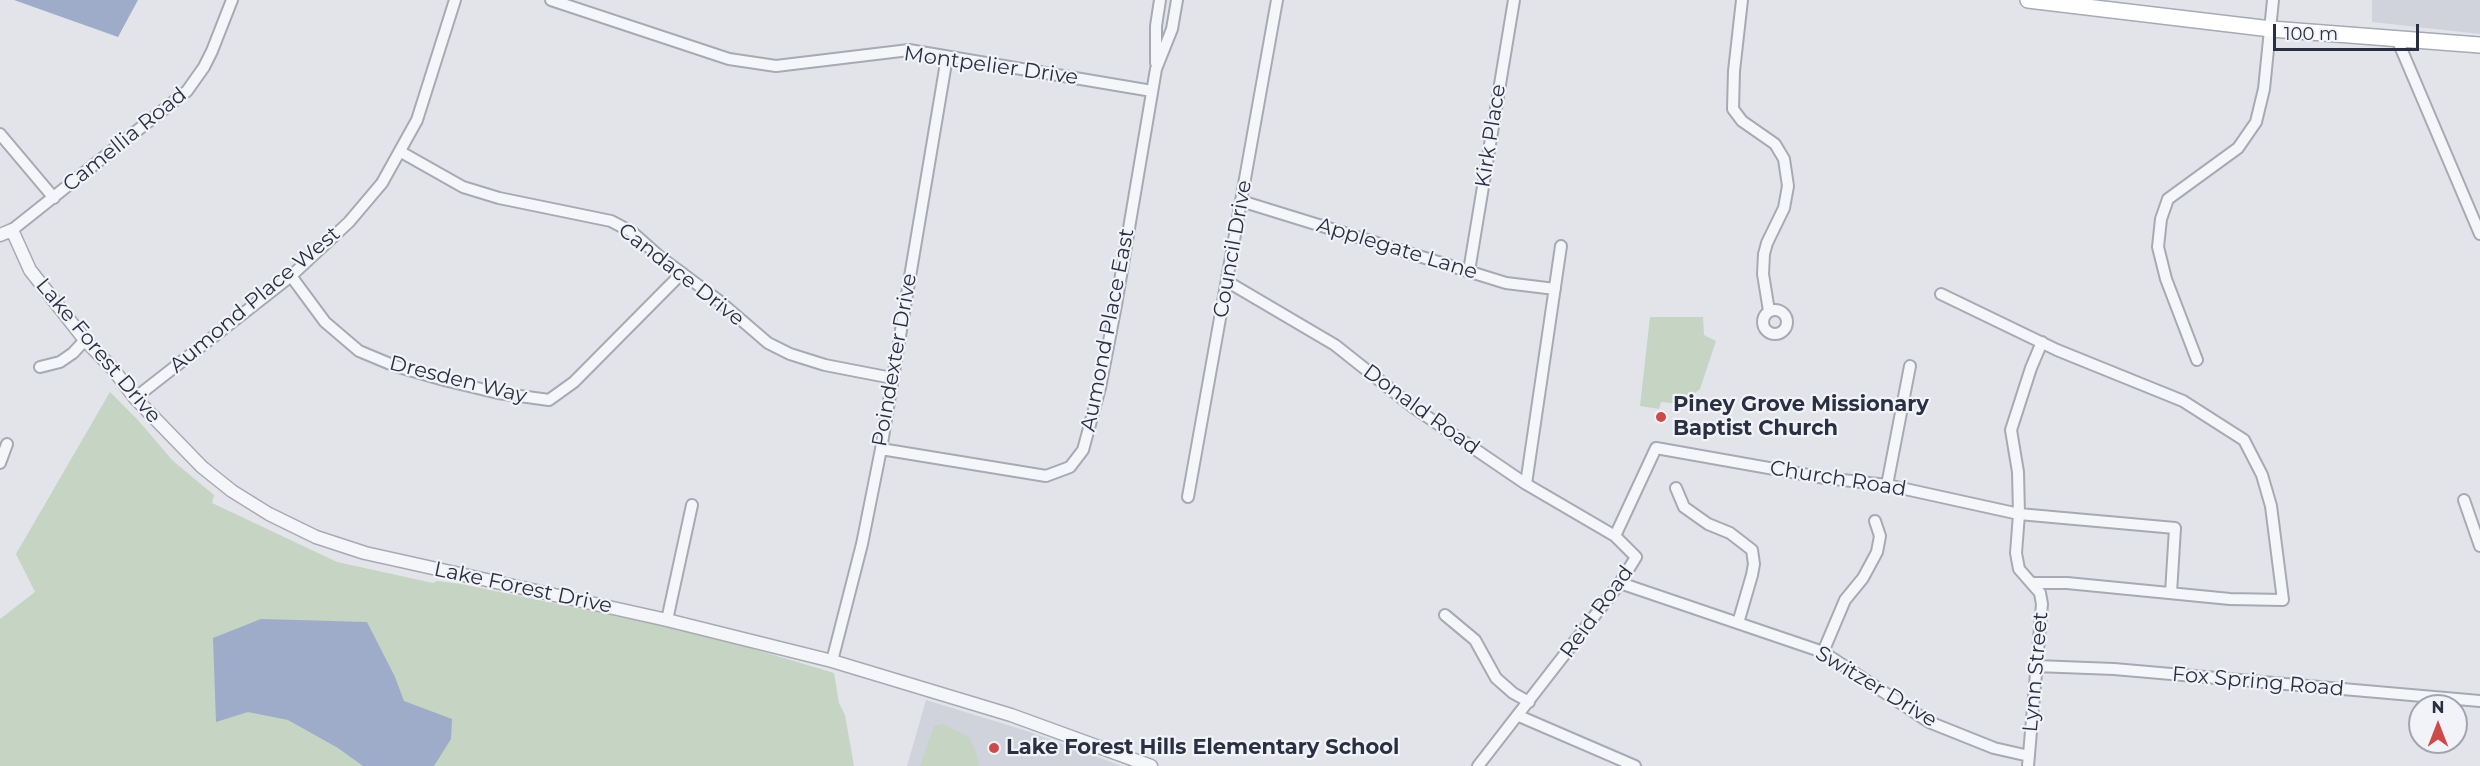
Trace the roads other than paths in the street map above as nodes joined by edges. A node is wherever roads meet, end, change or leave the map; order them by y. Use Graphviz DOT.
graph roads {
  1 [pos="232,0"];
  2 [pos="455,0"];
  3 [pos="552,0"];
  4 [pos="1160,0"];
  5 [pos="1177,0"];
  6 [pos="1277,0"];
  7 [pos="1514,0"];
  8 [pos="1742,0"];
  9 [pos="2028,0"];
  10 [pos="2273,0"];
  11 [pos="2271,29"];
  12 [pos="2397,39"];
  13 [pos="2480,45"];
  14 [pos="947,57"];
  15 [pos="1156,69"];
  16 [pos="1152,91"];
  17 [pos="0,134"];
  18 [pos="401,152"];
  19 [pos="54,198"];
  20 [pos="1241,201"];
  21 [pos="6,232"];
  22 [pos="2480,234"];
  23 [pos="1561,246"];
  24 [pos="1469,272"];
  25 [pos="682,273"];
  26 [pos="291,276"];
  27 [pos="1228,282"];
  28 [pos="1554,289"];
  29 [pos="1941,294"];
  30 [pos="1769,311"];
  31 [pos="85,340"];
  32 [pos="2042,342"];
  33 [pos="2197,360"];
  34 [pos="1910,366"];
  35 [pos="40,367"];
  36 [pos="892,378"];
  37 [pos="135,398"];
  38 [pos="7,444"];
  39 [pos="1656,448"];
  40 [pos="881,449"];
  41 [pos="0,463"];
  42 [pos="1526,484"];
  43 [pos="1887,485"];
  44 [pos="1676,488"];
  45 [pos="1188,497"];
  46 [pos="2464,500"];
  47 [pos="692,505"];
  48 [pos="2019,514"];
  49 [pos="1875,521"];
  50 [pos="1615,536"];
  51 [pos="2480,546"];
  52 [pos="1620,583"];
  53 [pos="2032,583"];
  54 [pos="2171,593"];
  55 [pos="1445,615"];
  56 [pos="667,620"];
  57 [pos="1738,623"];
  58 [pos="1823,652"];
  59 [pos="832,662"];
  60 [pos="2036,666"];
  61 [pos="2480,701"];
  62 [pos="1529,702"];
  63 [pos="1519,716"];
  64 [pos="2028,761"];
  65 [pos="1151,766"];
  66 [pos="1478,766"];
  67 [pos="1635,766"];
  1 -- 19 [label="street, Camellia Road"];
  2 -- 18 [label="street, Aumond Place West"];
  3 -- 14 [label="street, Montpelier Drive"];
  4 -- 15 [label="street, Aumond Place East"];
  5 -- 15 [label="street, Aumond Place East"];
  6 -- 20 [label="street, Council Drive"];
  7 -- 24 [label="street, Kirk Place"];
  8 -- 30 [label="street"];
  9 -- 11 [label="main road"];
  10 -- 11 [label="street"];
  11 -- 12 [label="main road"];
  11 -- 33 [label="street"];
  12 -- 13 [label="main road"];
  12 -- 22 [label="street"];
  14 -- 16 [label="street, Montpelier Drive"];
  14 -- 36 [label="street, Poindexter Drive"];
  15 -- 16 [label="street, Aumond Place East"];
  16 -- 40 [label="street, Aumond Place East"];
  17 -- 19 [label="street"];
  18 -- 25 [label="street, Candace Drive"];
  18 -- 26 [label="street, Aumond Place West"];
  19 -- 21 [label="street, Camellia Road"];
  20 -- 24 [label="street, Applegate Lane"];
  20 -- 27 [label="street, Council Drive"];
  21 -- 31 [label="street, Lake Forest Drive"];
  23 -- 28 [label="street"];
  24 -- 28 [label="street, Applegate Lane"];
  25 -- 26 [label="street, Dresden Way"];
  25 -- 36 [label="street, Candace Drive"];
  26 -- 37 [label="street, Aumond Place West"];
  27 -- 42 [label="street, Donald Road"];
  27 -- 45 [label="street, Council Drive"];
  28 -- 42 [label="street"];
  29 -- 32 [label="street"];
  31 -- 35 [label="street"];
  31 -- 37 [label="street, Lake Forest Drive"];
  32 -- 48 [label="street, Lynn Street"];
  32 -- 54 [label="street"];
  34 -- 43 [label="street"];
  36 -- 40 [label="street, Poindexter Drive"];
  37 -- 56 [label="street, Lake Forest Drive"];
  38 -- 41 [label="street"];
  39 -- 43 [label="street, Church Road"];
  39 -- 50 [label="street, Reid Road"];
  40 -- 59 [label="street, Poindexter Drive"];
  42 -- 50 [label="street, Donald Road"];
  43 -- 48 [label="street, Church Road"];
  44 -- 57 [label="street"];
  46 -- 51 [label="street"];
  47 -- 56 [label="street"];
  48 -- 53 [label="street, Lynn Street"];
  48 -- 54 [label="street, Church Road"];
  49 -- 58 [label="street"];
  50 -- 52 [label="street, Reid Road"];
  52 -- 57 [label="street, Switzer Drive"];
  52 -- 62 [label="street, Reid Road"];
  53 -- 54 [label="street"];
  53 -- 60 [label="street, Lynn Street"];
  55 -- 62 [label="street"];
  56 -- 59 [label="street, Lake Forest Drive"];
  57 -- 58 [label="street, Switzer Drive"];
  58 -- 64 [label="street, Switzer Drive"];
  59 -- 65 [label="street, Lake Forest Drive"];
  60 -- 61 [label="street, Fox Spring Road"];
  60 -- 64 [label="street, Lynn Street"];
  62 -- 63 [label="street, Reid Road"];
  63 -- 66 [label="street, Reid Road"];
  63 -- 67 [label="street"];
}
